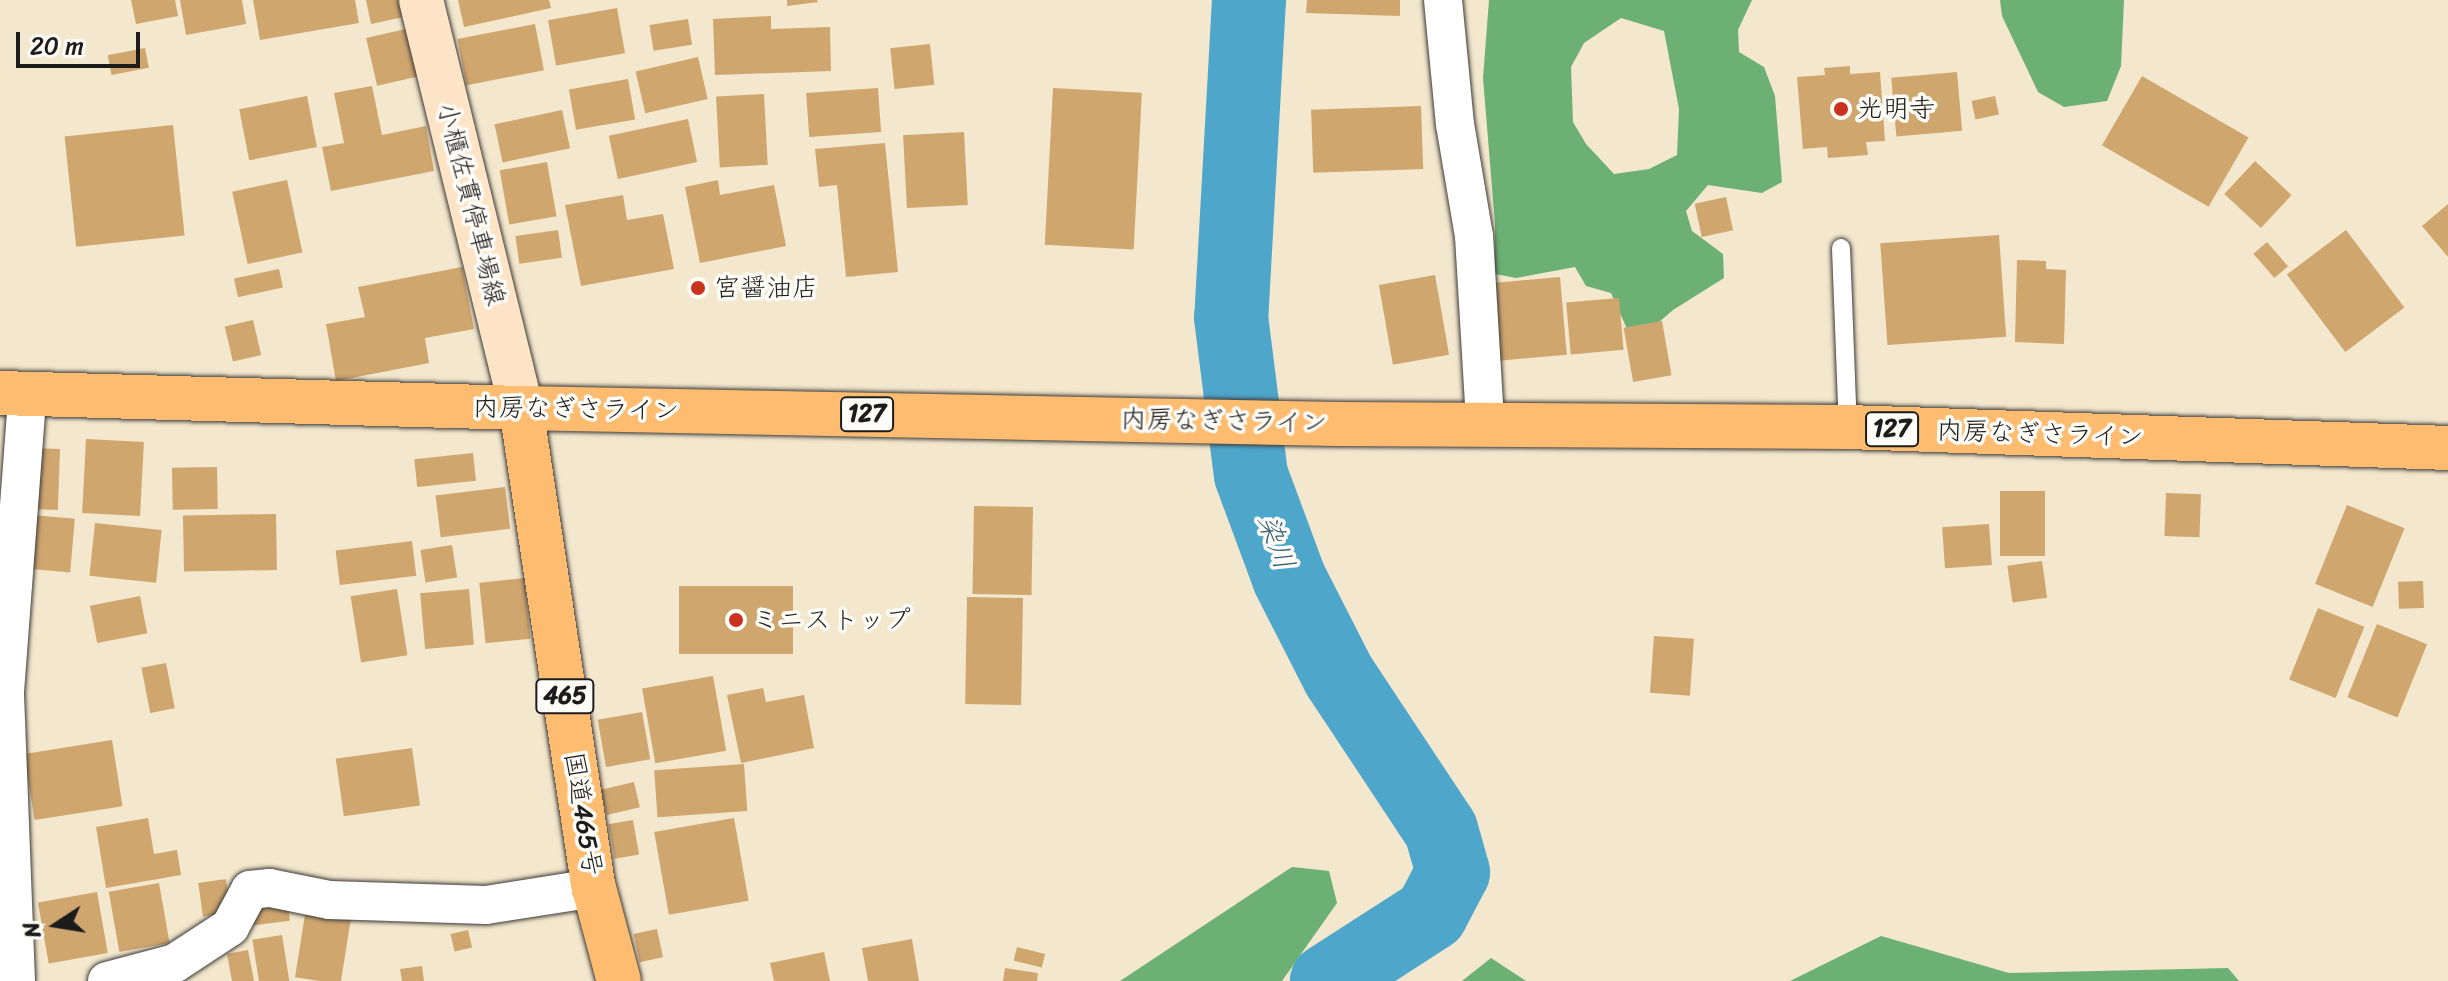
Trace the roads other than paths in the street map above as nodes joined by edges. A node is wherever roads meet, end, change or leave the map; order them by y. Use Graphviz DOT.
graph roads {
  1 [pos="421,0"];
  2 [pos="1443,0"];
  3 [pos="1841,248"];
  4 [pos="14,395"];
  5 [pos="521,408"];
  6 [pos="1485,422"];
  7 [pos="1848,427"];
  8 [pos="2448,448"];
  9 [pos="594,888"];
  10 [pos="16,981"];
  11 [pos="107,981"];
  12 [pos="619,981"];
  1 -- 5 [label="main road, 小櫃佐貫停車場線"];
  2 -- 6 [label="street"];
  3 -- 7 [label="lane"];
  4 -- 5 [label="highway, 内房なぎさライン / 127"];
  4 -- 10 [label="street"];
  5 -- 6 [label="highway, 内房なぎさライン / 127"];
  5 -- 9 [label="highway, 国道465号 / 465"];
  6 -- 7 [label="highway, 内房なぎさライン / 127"];
  7 -- 8 [label="highway, 内房なぎさライン / 127"];
  9 -- 11 [label="street"];
  9 -- 12 [label="highway, 国道465号 / 465"];
}
